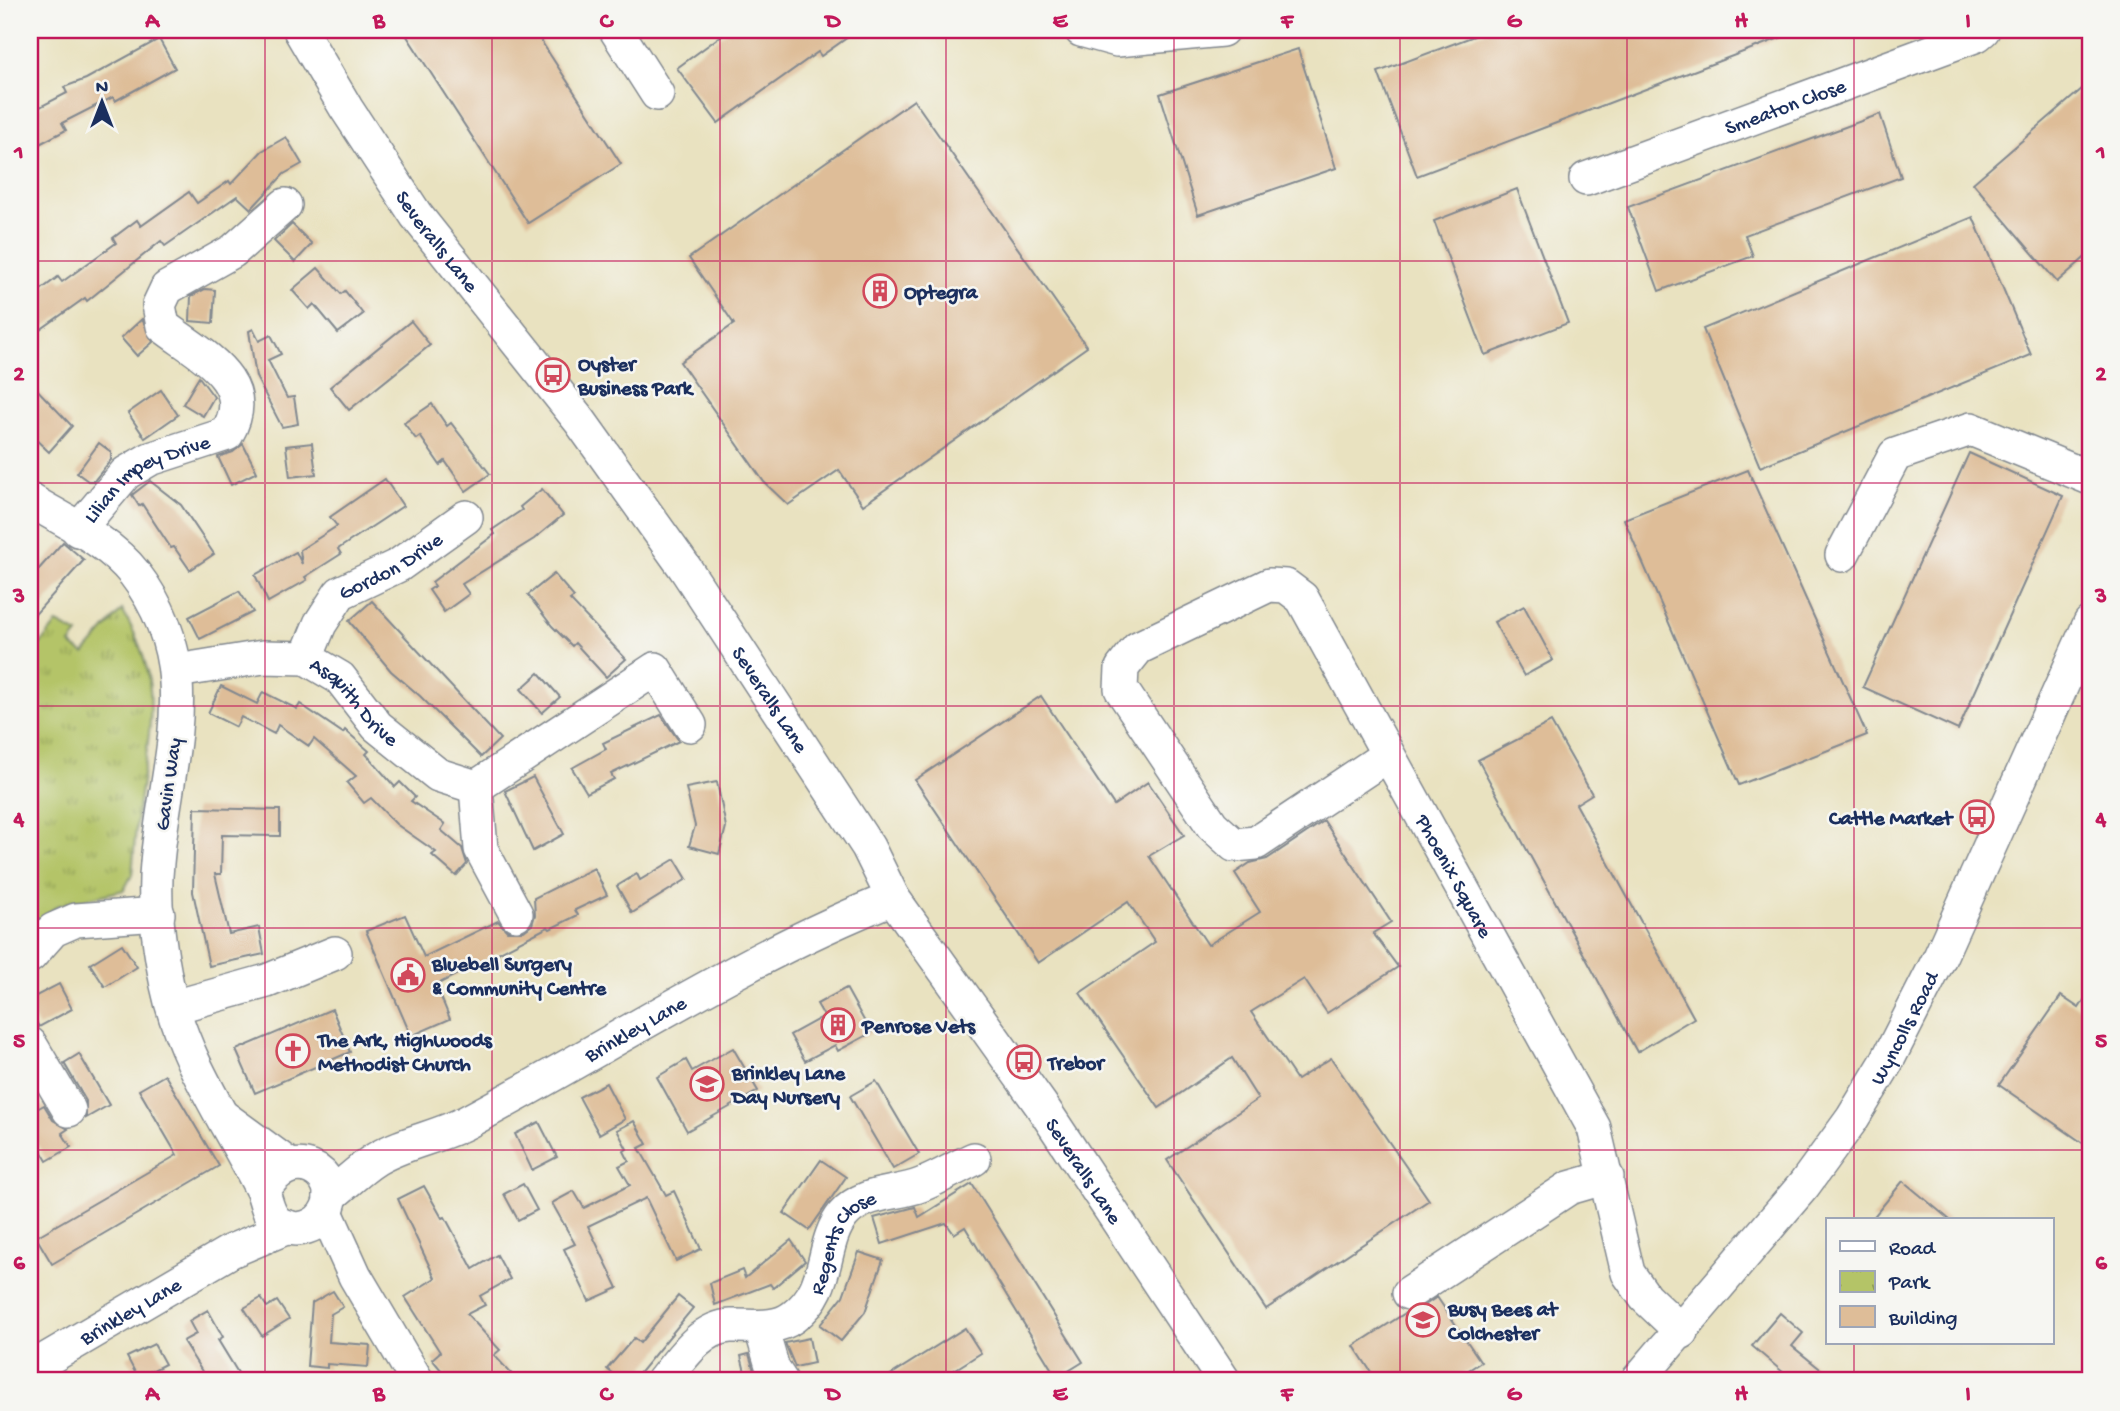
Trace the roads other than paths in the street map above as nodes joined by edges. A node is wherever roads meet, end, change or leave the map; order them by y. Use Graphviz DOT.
graph roads {
  1 [pos="300,30"];
  2 [pos="616,30"];
  3 [pos="1082,30"];
  4 [pos="1222,30"];
  5 [pos="1983,30"];
  6 [pos="656,94"];
  7 [pos="1586,179"];
  8 [pos="285,205"];
  9 [pos="2090,478"];
  10 [pos="30,500"];
  11 [pos="466,517"];
  12 [pos="78,530"];
  13 [pos="1842,555"];
  14 [pos="2090,623"];
  15 [pos="306,658"];
  16 [pos="177,671"];
  17 [pos="690,725"];
  18 [pos="1388,755"];
  19 [pos="476,787"];
  20 [pos="893,898"];
  21 [pos="158,914"];
  22 [pos="516,914"];
  23 [pos="335,953"];
  24 [pos="30,956"];
  25 [pos="174,1007"];
  26 [pos="30,1044"];
  27 [pos="69,1110"];
  28 [pos="225,1118"];
  29 [pos="376,1158"];
  30 [pos="974,1159"];
  31 [pos="301,1166"];
  32 [pos="1607,1177"];
  33 [pos="297,1210"];
  34 [pos="1409,1293"];
  35 [pos="761,1328"];
  36 [pos="1682,1332"];
  37 [pos="30,1369"];
  38 [pos="417,1381"];
  39 [pos="663,1381"];
  40 [pos="781,1381"];
  41 [pos="1224,1381"];
  42 [pos="1637,1381"];
  1 -- 20 [label="street, Severalls Lane"];
  2 -- 6 [label="street"];
  3 -- 4 [label="street"];
  5 -- 7 [label="street, Smeaton Close"];
  8 -- 12 [label="street, Lilian Impey Drive"];
  9 -- 13 [label="street"];
  10 -- 12 [label="street, Gavin Way"];
  11 -- 15 [label="street, Gordon Drive"];
  12 -- 16 [label="street, Gavin Way"];
  14 -- 36 [label="street, Wyncolls Road"];
  15 -- 16 [label="street, Asquith Drive"];
  15 -- 19 [label="street, Asquith Drive"];
  16 -- 21 [label="street, Gavin Way"];
  17 -- 19 [label="street"];
  18 -- 18 [label="street, Phoenix Square"];
  18 -- 32 [label="street, Phoenix Square"];
  19 -- 22 [label="street"];
  20 -- 29 [label="street, Brinkley Lane"];
  20 -- 41 [label="street, Severalls Lane"];
  21 -- 24 [label="street"];
  21 -- 25 [label="street, Gavin Way"];
  23 -- 25 [label="street"];
  25 -- 28 [label="street, Gavin Way"];
  26 -- 27 [label="street"];
  28 -- 31 [label="street"];
  28 -- 33 [label="street, Gavin Way"];
  29 -- 31 [label="street, Brinkley Lane"];
  29 -- 33 [label="street, Brinkley Lane"];
  30 -- 35 [label="street, Regents Close"];
  31 -- 33 [label="street"];
  31 -- 33 [label="street, Brinkley Lane"];
  32 -- 34 [label="street"];
  32 -- 36 [label="street, Phoenix Square"];
  33 -- 37 [label="street, Brinkley Lane"];
  33 -- 38 [label="street"];
  35 -- 39 [label="street, Regents Close"];
  35 -- 40 [label="street"];
  36 -- 42 [label="street, Wyncolls Road"];
}
